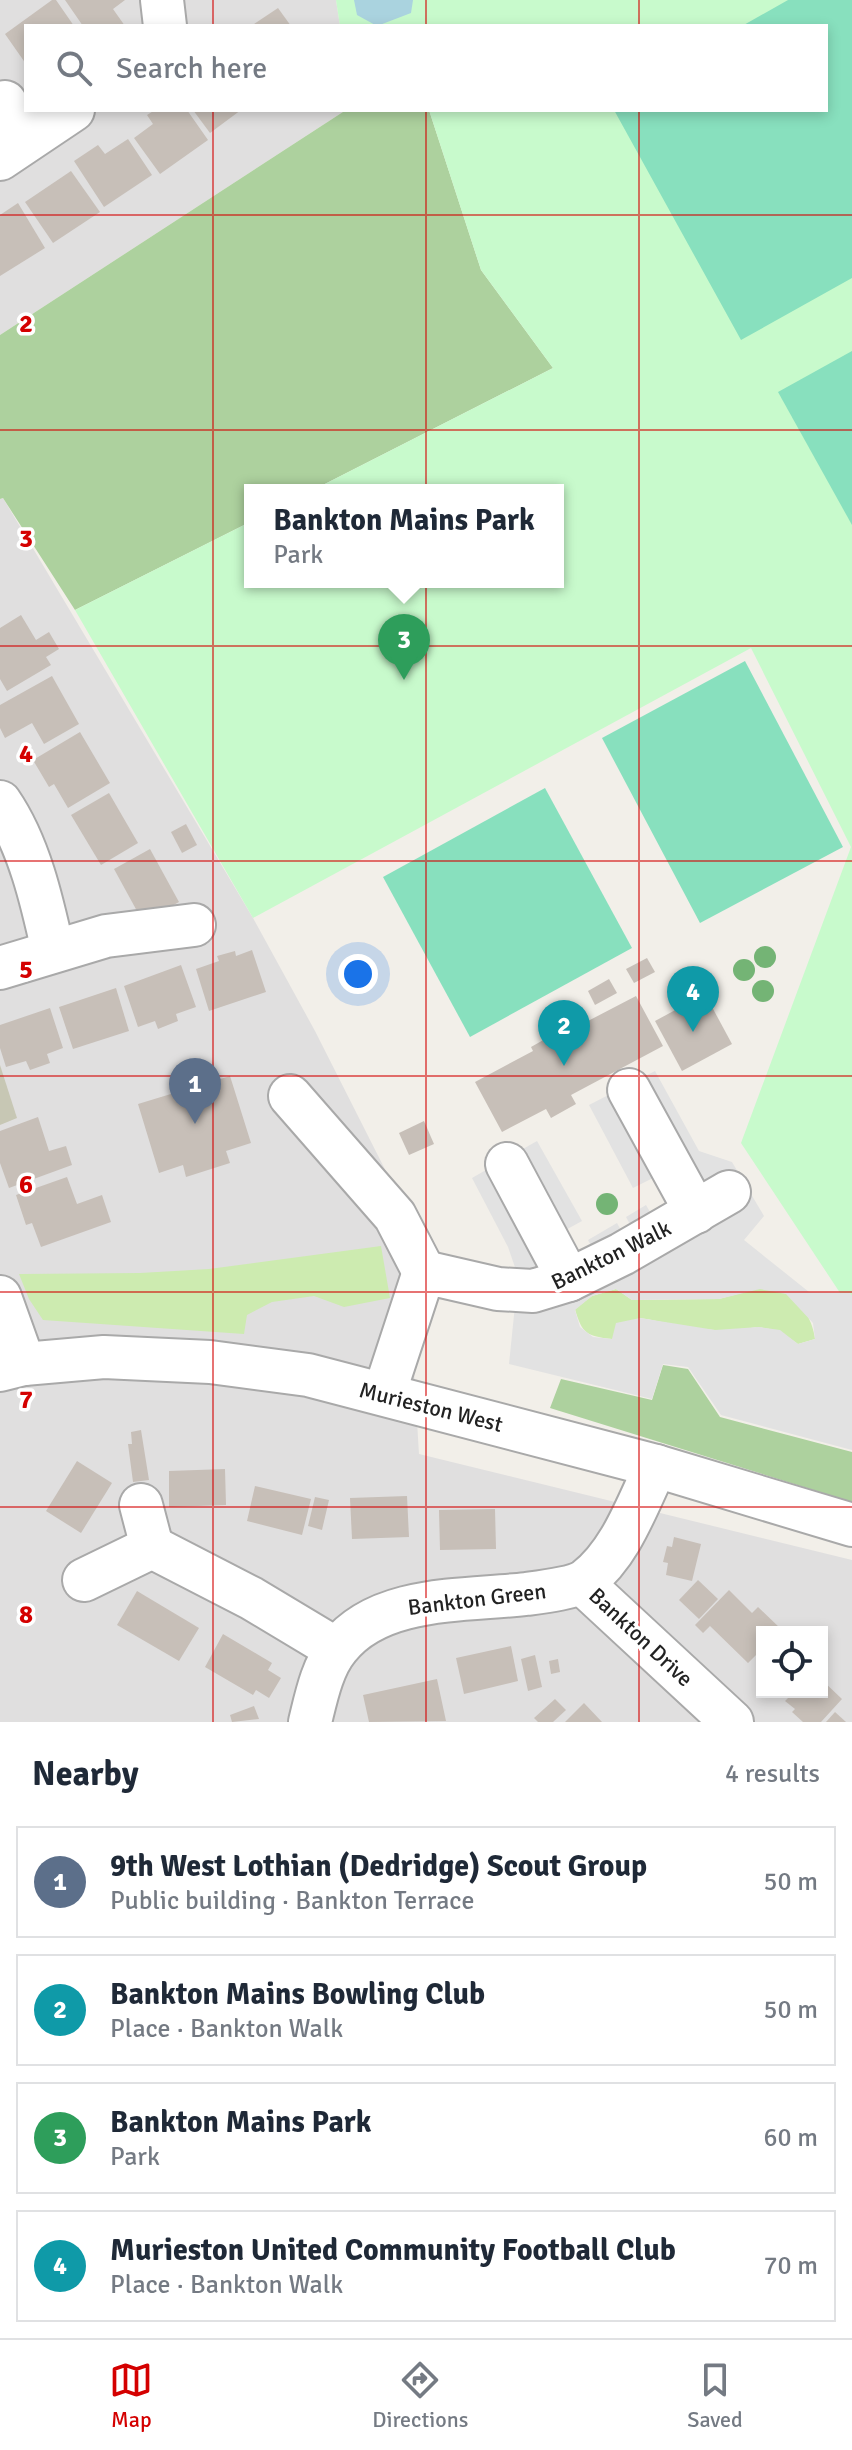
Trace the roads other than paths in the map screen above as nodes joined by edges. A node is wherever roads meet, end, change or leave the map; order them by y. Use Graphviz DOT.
graph roads {
  1 [pos="162,0"];
  2 [pos="165,24"];
  3 [pos="5,102"];
  4 [pos="70,112"];
  5 [pos="14,149"];
  6 [pos="0,802"];
  7 [pos="194,925"];
  8 [pos="53,951"];
  9 [pos="0,968"];
  10 [pos="629,1090"];
  11 [pos="290,1096"];
  12 [pos="507,1164"];
  13 [pos="423,1248"];
  14 [pos="569,1280"];
  15 [pos="0,1297"];
  16 [pos="12,1367"];
  17 [pos="384,1394"];
  18 [pos="656,1466"];
  19 [pos="141,1505"];
  20 [pos="852,1525"];
  21 [pos="152,1547"];
  22 [pos="84,1580"];
  23 [pos="582,1583"];
  24 [pos="336,1649"];
  25 [pos="310,1722"];
  26 [pos="732,1722"];
  1 -- 2 [label="street"];
  3 -- 5 [label="street"];
  4 -- 5 [label="street"];
  6 -- 8 [label="street"];
  7 -- 8 [label="street"];
  8 -- 9 [label="street"];
  10 -- 14 [label="street, Bankton Walk"];
  11 -- 13 [label="street"];
  12 -- 14 [label="street"];
  13 -- 14 [label="street, Bankton Walk"];
  13 -- 17 [label="street"];
  15 -- 16 [label="street"];
  16 -- 17 [label="street, Murieston West"];
  17 -- 18 [label="street, Murieston West"];
  18 -- 20 [label="street, Murieston West"];
  18 -- 23 [label="street, Bankton Drive"];
  19 -- 21 [label="street"];
  21 -- 22 [label="street"];
  21 -- 24 [label="street"];
  23 -- 24 [label="street, Bankton Green"];
  23 -- 26 [label="street, Bankton Drive"];
  24 -- 25 [label="street, Bankton Green"];
}
